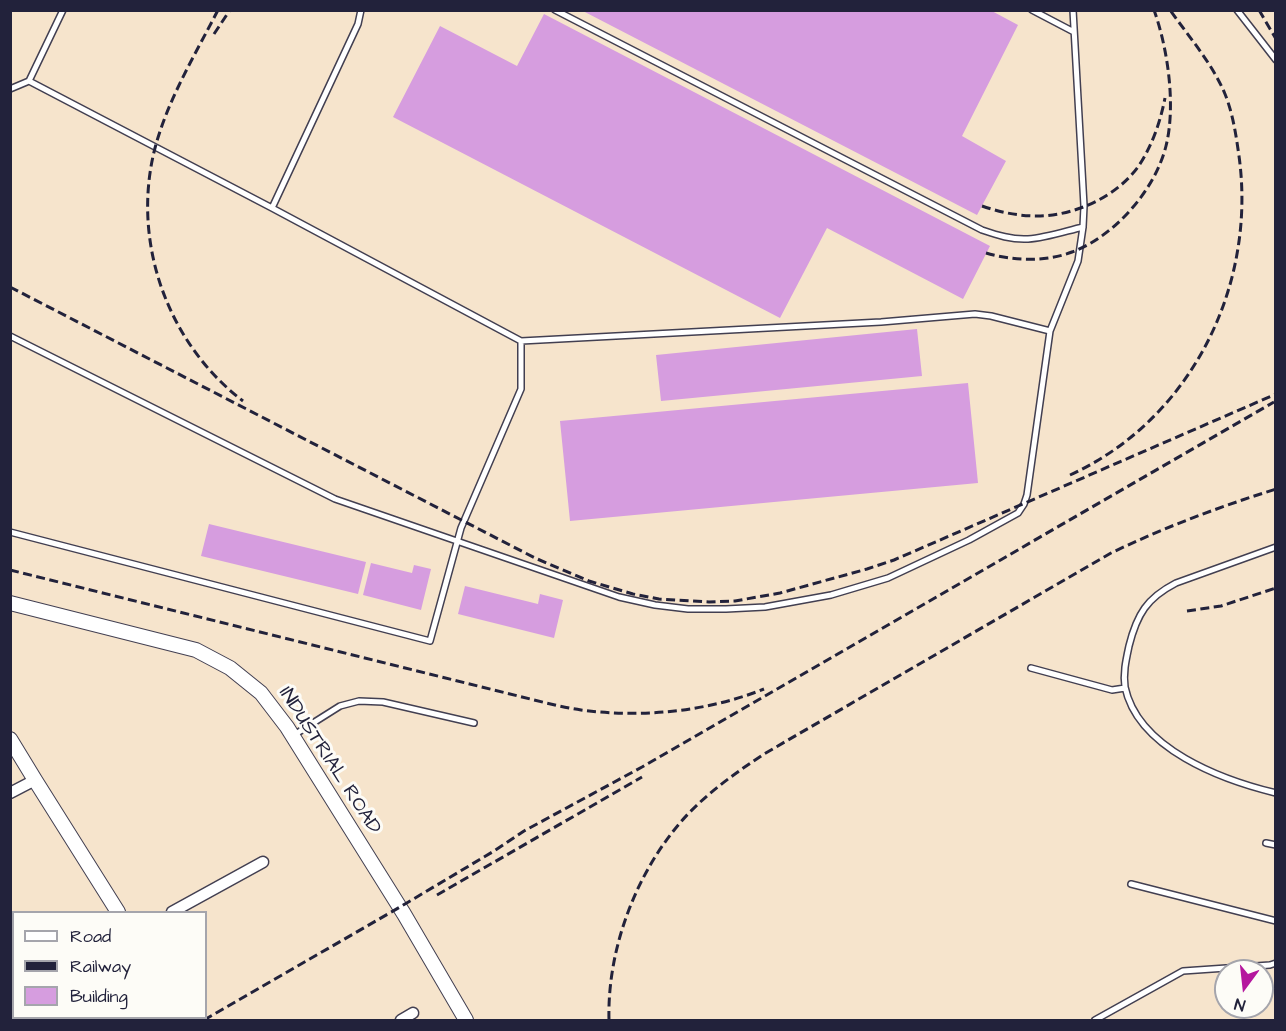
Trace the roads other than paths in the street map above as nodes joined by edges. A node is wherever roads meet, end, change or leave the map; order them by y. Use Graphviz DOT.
graph roads {
  1 [pos="63,10"];
  2 [pos="361,10"];
  3 [pos="555,10"];
  4 [pos="1032,10"];
  5 [pos="1073,10"];
  6 [pos="1237,10"];
  7 [pos="1074,32"];
  8 [pos="1275,60"];
  9 [pos="29,81"];
  10 [pos="10,89"];
  11 [pos="272,208"];
  12 [pos="1083,227"];
  13 [pos="1050,331"];
  14 [pos="10,336"];
  15 [pos="521,341"];
  16 [pos="10,532"];
  17 [pos="456,540"];
  18 [pos="1275,547"];
  19 [pos="10,603"];
  20 [pos="1031,668"];
  21 [pos="1125,688"];
  22 [pos="474,723"];
  23 [pos="292,736"];
  24 [pos="10,739"];
  25 [pos="35,780"];
  26 [pos="10,793"];
  27 [pos="1275,793"];
  28 [pos="1266,843"];
  29 [pos="1275,845"];
  30 [pos="263,862"];
  31 [pos="1131,884"];
  32 [pos="117,911"];
  33 [pos="174,911"];
  34 [pos="1275,921"];
  35 [pos="1275,963"];
  36 [pos="413,1013"];
  37 [pos="401,1020"];
  38 [pos="466,1020"];
  39 [pos="1095,1020"];
  1 -- 9 [label="lane"];
  2 -- 11 [label="lane"];
  3 -- 12 [label="lane"];
  4 -- 7 [label="lane"];
  5 -- 7 [label="lane"];
  6 -- 8 [label="lane"];
  7 -- 12 [label="lane"];
  9 -- 10 [label="lane"];
  9 -- 11 [label="lane"];
  11 -- 15 [label="lane"];
  12 -- 13 [label="lane"];
  13 -- 15 [label="lane"];
  13 -- 17 [label="lane"];
  14 -- 17 [label="lane"];
  15 -- 17 [label="lane"];
  16 -- 17 [label="lane"];
  18 -- 21 [label="lane"];
  19 -- 23 [label="street, INDUSTRIAL ROAD"];
  20 -- 21 [label="lane"];
  21 -- 27 [label="lane"];
  22 -- 23 [label="lane"];
  23 -- 38 [label="street, INDUSTRIAL ROAD"];
  24 -- 25 [label="street"];
  25 -- 26 [label="street"];
  25 -- 32 [label="street"];
  28 -- 29 [label="lane"];
  30 -- 33 [label="street"];
  31 -- 34 [label="lane"];
  35 -- 39 [label="lane"];
  36 -- 37 [label="street"];
}
